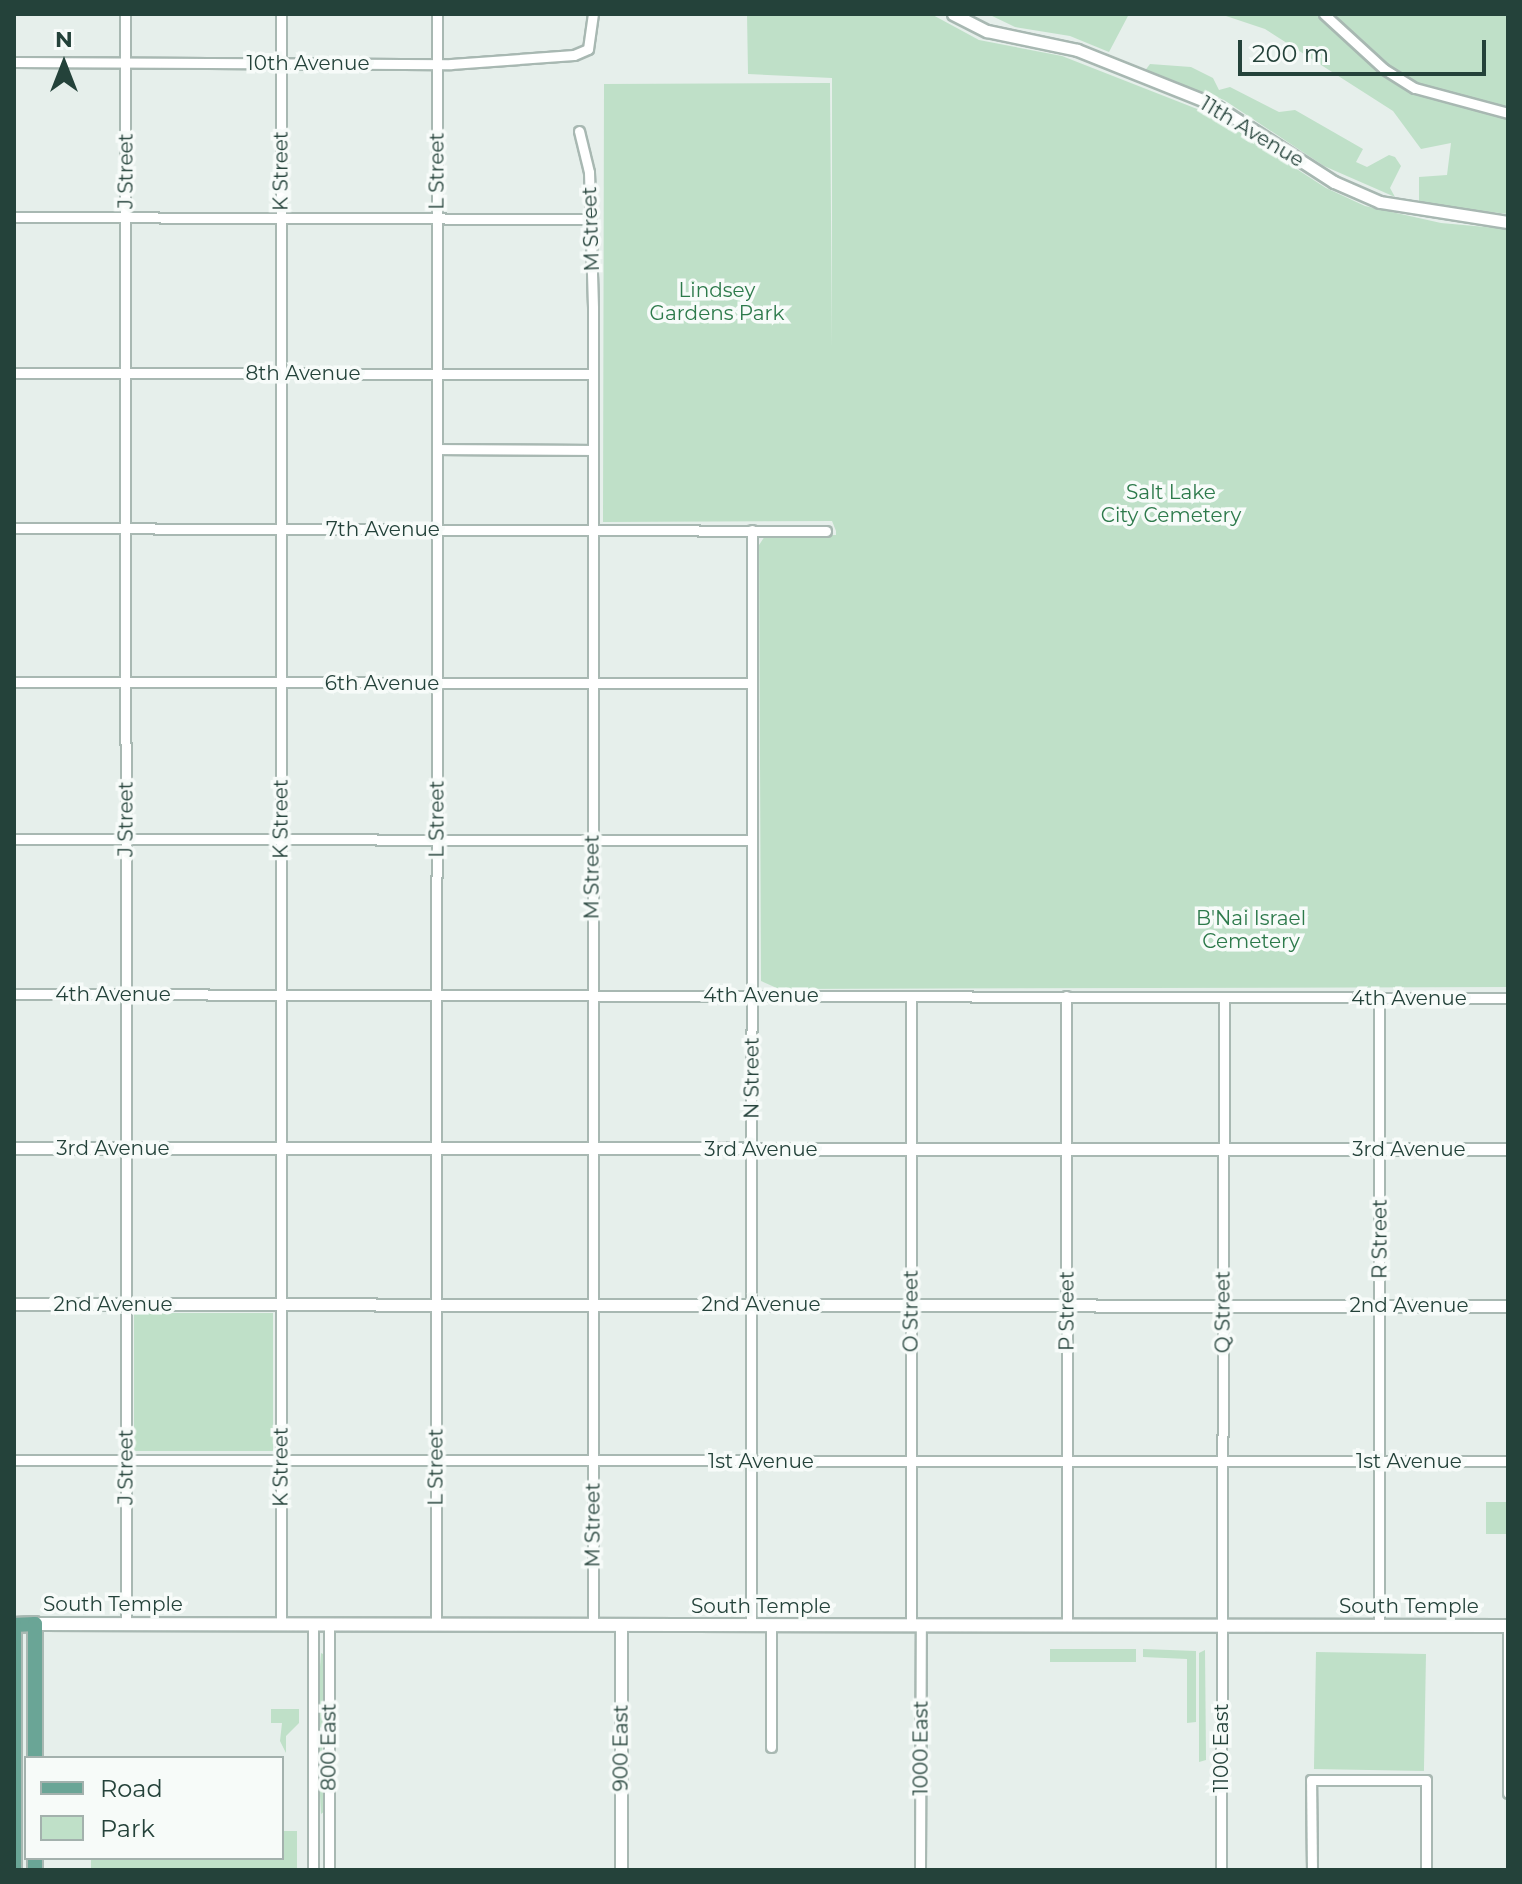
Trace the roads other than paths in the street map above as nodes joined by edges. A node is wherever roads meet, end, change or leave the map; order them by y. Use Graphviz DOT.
graph roads {
  1 [pos="125,14"];
  2 [pos="281,14"];
  3 [pos="437,14"];
  4 [pos="593,14"];
  5 [pos="953,14"];
  6 [pos="1324,14"];
  7 [pos="14,62"];
  8 [pos="125,62"];
  9 [pos="281,63"];
  10 [pos="437,64"];
  11 [pos="1508,113"];
  12 [pos="579,131"];
  13 [pos="14,217"];
  14 [pos="126,217"];
  15 [pos="282,218"];
  16 [pos="437,218"];
  17 [pos="591,219"];
  18 [pos="1508,222"];
  19 [pos="14,373"];
  20 [pos="126,373"];
  21 [pos="281,373"];
  22 [pos="437,374"];
  23 [pos="593,374"];
  24 [pos="437,449"];
  25 [pos="593,450"];
  26 [pos="14,528"];
  27 [pos="126,528"];
  28 [pos="281,529"];
  29 [pos="593,529"];
  30 [pos="437,530"];
  31 [pos="752,530"];
  32 [pos="826,531"];
  33 [pos="14,682"];
  34 [pos="126,683"];
  35 [pos="282,683"];
  36 [pos="437,683"];
  37 [pos="751,683"];
  38 [pos="593,684"];
  39 [pos="14,839"];
  40 [pos="126,839"];
  41 [pos="281,840"];
  42 [pos="437,840"];
  43 [pos="592,840"];
  44 [pos="751,840"];
  45 [pos="14,994"];
  46 [pos="126,994"];
  47 [pos="436,994"];
  48 [pos="281,995"];
  49 [pos="592,995"];
  50 [pos="752,995"];
  51 [pos="911,996"];
  52 [pos="1066,996"];
  53 [pos="1224,997"];
  54 [pos="1379,997"];
  55 [pos="1508,998"];
  56 [pos="14,1148"];
  57 [pos="126,1148"];
  58 [pos="437,1148"];
  59 [pos="282,1149"];
  60 [pos="593,1149"];
  61 [pos="752,1149"];
  62 [pos="1067,1149"];
  63 [pos="1224,1149"];
  64 [pos="1380,1149"];
  65 [pos="1508,1149"];
  66 [pos="911,1150"];
  67 [pos="14,1304"];
  68 [pos="126,1304"];
  69 [pos="592,1304"];
  70 [pos="281,1305"];
  71 [pos="437,1305"];
  72 [pos="751,1305"];
  73 [pos="911,1305"];
  74 [pos="1067,1305"];
  75 [pos="1224,1305"];
  76 [pos="1379,1305"];
  77 [pos="1508,1306"];
  78 [pos="14,1460"];
  79 [pos="126,1461"];
  80 [pos="281,1461"];
  81 [pos="436,1461"];
  82 [pos="593,1461"];
  83 [pos="751,1461"];
  84 [pos="911,1461"];
  85 [pos="1067,1461"];
  86 [pos="1224,1461"];
  87 [pos="1380,1461"];
  88 [pos="1508,1461"];
  89 [pos="35,1624"];
  90 [pos="126,1624"];
  91 [pos="14,1625"];
  92 [pos="281,1625"];
  93 [pos="313,1625"];
  94 [pos="329,1625"];
  95 [pos="436,1625"];
  96 [pos="593,1625"];
  97 [pos="621,1625"];
  98 [pos="751,1626"];
  99 [pos="771,1626"];
  100 [pos="916,1626"];
  101 [pos="1067,1626"];
  102 [pos="1223,1626"];
  103 [pos="1379,1626"];
  104 [pos="1508,1626"];
  105 [pos="313,1732"];
  106 [pos="329,1732"];
  107 [pos="771,1747"];
  108 [pos="35,1756"];
  109 [pos="1508,1793"];
  110 [pos="313,1819"];
  111 [pos="329,1819"];
  112 [pos="14,1870"];
  113 [pos="313,1870"];
  114 [pos="329,1870"];
  115 [pos="621,1870"];
  116 [pos="920,1870"];
  117 [pos="1221,1870"];
  118 [pos="1312,1870"];
  119 [pos="1426,1870"];
  1 -- 8 [label="street, J Street"];
  2 -- 9 [label="street, K Street"];
  3 -- 10 [label="street, L Street"];
  4 -- 10 [label="street, 10th Avenue"];
  5 -- 18 [label="street, 11th Avenue"];
  6 -- 11 [label="street"];
  7 -- 8 [label="street, 10th Avenue"];
  8 -- 9 [label="street, 10th Avenue"];
  8 -- 14 [label="street, J Street"];
  9 -- 10 [label="street, 10th Avenue"];
  9 -- 15 [label="street, K Street"];
  10 -- 16 [label="street, L Street"];
  12 -- 17 [label="street, M Street"];
  13 -- 14 [label="street"];
  14 -- 15 [label="street"];
  14 -- 20 [label="street, J Street"];
  15 -- 16 [label="street"];
  15 -- 21 [label="street, K Street"];
  16 -- 17 [label="street"];
  16 -- 22 [label="street, L Street"];
  17 -- 23 [label="street, M Street"];
  19 -- 20 [label="street, 8th Avenue"];
  20 -- 21 [label="street, 8th Avenue"];
  20 -- 27 [label="street, J Street"];
  21 -- 22 [label="street, 8th Avenue"];
  21 -- 28 [label="street, K Street"];
  22 -- 23 [label="street, 8th Avenue"];
  22 -- 24 [label="street, L Street"];
  23 -- 25 [label="street, M Street"];
  24 -- 25 [label="street"];
  24 -- 30 [label="street, L Street"];
  25 -- 29 [label="street, M Street"];
  26 -- 27 [label="street, 7th Avenue"];
  27 -- 28 [label="street, 7th Avenue"];
  27 -- 34 [label="street, J Street"];
  28 -- 30 [label="street, 7th Avenue"];
  28 -- 35 [label="street, K Street"];
  29 -- 30 [label="street, 7th Avenue"];
  29 -- 31 [label="street, 7th Avenue"];
  29 -- 38 [label="street, M Street"];
  30 -- 36 [label="street, L Street"];
  31 -- 32 [label="street, 7th Avenue"];
  31 -- 37 [label="street, N Street"];
  33 -- 34 [label="street, 6th Avenue"];
  34 -- 35 [label="street, 6th Avenue"];
  34 -- 40 [label="street, J Street"];
  35 -- 36 [label="street, 6th Avenue"];
  35 -- 41 [label="street, K Street"];
  36 -- 38 [label="street, 6th Avenue"];
  36 -- 42 [label="street, L Street"];
  37 -- 38 [label="street, 6th Avenue"];
  37 -- 44 [label="street, N Street"];
  38 -- 43 [label="street, M Street"];
  39 -- 40 [label="street"];
  40 -- 41 [label="street"];
  40 -- 46 [label="street, J Street"];
  41 -- 42 [label="street"];
  41 -- 48 [label="street, K Street"];
  42 -- 43 [label="street"];
  42 -- 47 [label="street, L Street"];
  43 -- 44 [label="street"];
  43 -- 49 [label="street, M Street"];
  44 -- 50 [label="street, N Street"];
  45 -- 46 [label="street, 4th Avenue"];
  46 -- 48 [label="street, 4th Avenue"];
  46 -- 57 [label="street, J Street"];
  47 -- 48 [label="street, 4th Avenue"];
  47 -- 49 [label="street, 4th Avenue"];
  47 -- 58 [label="street, L Street"];
  48 -- 59 [label="street, K Street"];
  49 -- 50 [label="street, 4th Avenue"];
  49 -- 60 [label="street, M Street"];
  50 -- 51 [label="street, 4th Avenue"];
  50 -- 61 [label="street, N Street"];
  51 -- 52 [label="street, 4th Avenue"];
  51 -- 66 [label="street, O Street"];
  52 -- 53 [label="street, 4th Avenue"];
  52 -- 62 [label="street, P Street"];
  53 -- 54 [label="street, 4th Avenue"];
  53 -- 63 [label="street, Q Street"];
  54 -- 55 [label="street, 4th Avenue"];
  54 -- 64 [label="street, R Street"];
  56 -- 57 [label="street, 3rd Avenue"];
  57 -- 59 [label="street, 3rd Avenue"];
  57 -- 68 [label="street, J Street"];
  58 -- 59 [label="street, 3rd Avenue"];
  58 -- 60 [label="street, 3rd Avenue"];
  58 -- 71 [label="street, L Street"];
  59 -- 70 [label="street, K Street"];
  60 -- 61 [label="street, 3rd Avenue"];
  60 -- 69 [label="street, M Street"];
  61 -- 66 [label="street, 3rd Avenue"];
  61 -- 72 [label="street, N Street"];
  62 -- 63 [label="street, 3rd Avenue"];
  62 -- 66 [label="street, 3rd Avenue"];
  62 -- 74 [label="street, P Street"];
  63 -- 64 [label="street, 3rd Avenue"];
  63 -- 75 [label="street, Q Street"];
  64 -- 65 [label="street, 3rd Avenue"];
  64 -- 76 [label="street, R Street"];
  66 -- 73 [label="street, O Street"];
  67 -- 68 [label="street, 2nd Avenue"];
  68 -- 70 [label="street, 2nd Avenue"];
  68 -- 79 [label="street, J Street"];
  69 -- 71 [label="street, 2nd Avenue"];
  69 -- 72 [label="street, 2nd Avenue"];
  69 -- 82 [label="street, M Street"];
  70 -- 71 [label="street, 2nd Avenue"];
  70 -- 80 [label="street, K Street"];
  71 -- 81 [label="street, L Street"];
  72 -- 73 [label="street, 2nd Avenue"];
  72 -- 83 [label="street, N Street"];
  73 -- 74 [label="street, 2nd Avenue"];
  73 -- 84 [label="street, O Street"];
  74 -- 75 [label="street, 2nd Avenue"];
  74 -- 85 [label="street, P Street"];
  75 -- 76 [label="street, 2nd Avenue"];
  75 -- 86 [label="street, Q Street"];
  76 -- 77 [label="street, 2nd Avenue"];
  76 -- 87 [label="street, R Street"];
  78 -- 79 [label="street, 1st Avenue"];
  79 -- 80 [label="street, 1st Avenue"];
  79 -- 90 [label="street, J Street"];
  80 -- 81 [label="street, 1st Avenue"];
  80 -- 92 [label="street, K Street"];
  81 -- 82 [label="street, 1st Avenue"];
  81 -- 95 [label="street, L Street"];
  82 -- 83 [label="street, 1st Avenue"];
  82 -- 96 [label="street, M Street"];
  83 -- 84 [label="street, 1st Avenue"];
  83 -- 98 [label="street, N Street"];
  84 -- 85 [label="street, 1st Avenue"];
  84 -- 100 [label="street, O Street"];
  85 -- 86 [label="street, 1st Avenue"];
  85 -- 101 [label="street, P Street"];
  86 -- 87 [label="street, 1st Avenue"];
  86 -- 102 [label="street, Q Street"];
  87 -- 88 [label="street, 1st Avenue"];
  87 -- 103 [label="street, R Street"];
  89 -- 90 [label="main road, South Temple"];
  89 -- 91 [label="main road, South Temple"];
  89 -- 108 [label="main road"];
  90 -- 92 [label="main road, South Temple"];
  91 -- 112 [label="main road"];
  92 -- 93 [label="main road, South Temple"];
  93 -- 94 [label="main road, South Temple"];
  93 -- 105 [label="street, 800 East"];
  94 -- 95 [label="main road, South Temple"];
  94 -- 106 [label="street, 800 East"];
  95 -- 96 [label="main road, South Temple"];
  96 -- 97 [label="main road, South Temple"];
  97 -- 98 [label="main road, South Temple"];
  97 -- 115 [label="street, 900 East"];
  98 -- 99 [label="main road, South Temple"];
  99 -- 100 [label="main road, South Temple"];
  99 -- 107 [label="street"];
  100 -- 101 [label="main road, South Temple"];
  100 -- 116 [label="street, 1000 East"];
  101 -- 102 [label="main road, South Temple"];
  102 -- 103 [label="main road, South Temple"];
  102 -- 117 [label="street, 1100 East"];
  103 -- 104 [label="main road, South Temple"];
  104 -- 109 [label="street"];
  105 -- 106 [label="street"];
  105 -- 110 [label="street, 800 East"];
  106 -- 111 [label="street, 800 East"];
  110 -- 111 [label="street"];
  110 -- 113 [label="street, 800 East"];
  111 -- 114 [label="street, 800 East"];
  118 -- 119 [label="street"];
}
